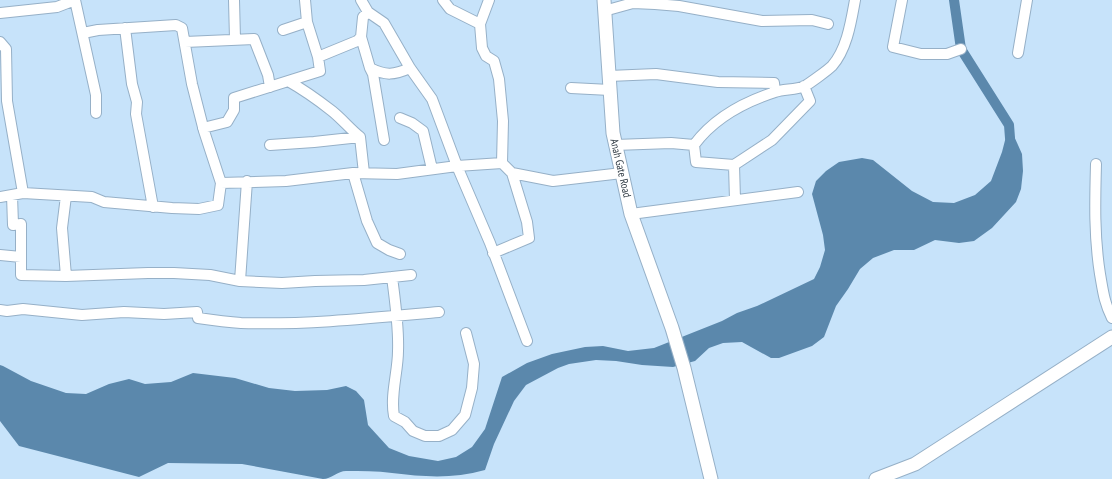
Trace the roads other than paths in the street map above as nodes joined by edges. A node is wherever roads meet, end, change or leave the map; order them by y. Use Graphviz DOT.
graph roads {
  1 [pos="75,0"];
  2 [pos="234,0"];
  3 [pos="305,0"];
  4 [pos="361,0"];
  5 [pos="443,0"];
  6 [pos="489,0"];
  7 [pos="855,0"];
  8 [pos="902,0"];
  9 [pos="1027,0"];
  10 [pos="604,5"];
  11 [pos="368,12"];
  12 [pos="0,13"];
  13 [pos="307,22"];
  14 [pos="480,24"];
  15 [pos="828,24"];
  16 [pos="125,28"];
  17 [pos="283,30"];
  18 [pos="83,33"];
  19 [pos="361,38"];
  20 [pos="235,39"];
  21 [pos="0,42"];
  22 [pos="185,42"];
  23 [pos="961,49"];
  24 [pos="1018,53"];
  25 [pos="318,57"];
  26 [pos="370,68"];
  27 [pos="410,68"];
  28 [pos="609,76"];
  29 [pos="288,81"];
  30 [pos="270,86"];
  31 [pos="804,86"];
  32 [pos="571,88"];
  33 [pos="610,90"];
  34 [pos="774,92"];
  35 [pos="96,114"];
  36 [pos="400,118"];
  37 [pos="203,128"];
  38 [pos="360,137"];
  39 [pos="384,140"];
  40 [pos="270,145"];
  41 [pos="616,145"];
  42 [pos="694,145"];
  43 [pos="502,163"];
  44 [pos="1096,164"];
  45 [pos="734,165"];
  46 [pos="457,166"];
  47 [pos="432,169"];
  48 [pos="359,173"];
  49 [pos="512,173"];
  50 [pos="622,173"];
  51 [pos="247,181"];
  52 [pos="220,183"];
  53 [pos="798,192"];
  54 [pos="23,193"];
  55 [pos="12,195"];
  56 [pos="66,196"];
  57 [pos="0,197"];
  58 [pos="735,200"];
  59 [pos="153,207"];
  60 [pos="631,214"];
  61 [pos="493,253"];
  62 [pos="400,254"];
  63 [pos="0,255"];
  64 [pos="21,257"];
  65 [pos="411,275"];
  66 [pos="66,276"];
  67 [pos="392,277"];
  68 [pos="240,281"];
  69 [pos="0,310"];
  70 [pos="439,312"];
  71 [pos="396,316"];
  72 [pos="1112,318"];
  73 [pos="466,333"];
  74 [pos="1112,337"];
  75 [pos="527,341"];
  76 [pos="710,479"];
  77 [pos="876,479"];
  1 -- 12 [label="street"];
  1 -- 18 [label="street"];
  2 -- 20 [label="street"];
  3 -- 13 [label="street"];
  4 -- 11 [label="street"];
  5 -- 14 [label="street"];
  6 -- 14 [label="street"];
  7 -- 31 [label="street"];
  8 -- 23 [label="street"];
  9 -- 24 [label="street"];
  10 -- 15 [label="street"];
  10 -- 28 [label="street, Anah Gate Road"];
  11 -- 19 [label="street"];
  11 -- 27 [label="street"];
  13 -- 17 [label="street"];
  13 -- 25 [label="street"];
  14 -- 43 [label="street"];
  16 -- 18 [label="street"];
  16 -- 22 [label="street"];
  16 -- 59 [label="street"];
  18 -- 35 [label="street"];
  19 -- 25 [label="street"];
  19 -- 26 [label="street"];
  20 -- 22 [label="street"];
  20 -- 30 [label="street"];
  21 -- 54 [label="street"];
  22 -- 37 [label="street"];
  25 -- 29 [label="street"];
  26 -- 27 [label="street"];
  26 -- 39 [label="street"];
  27 -- 46 [label="street"];
  28 -- 33 [label="street, Anah Gate Road"];
  28 -- 34 [label="street"];
  29 -- 30 [label="street"];
  29 -- 38 [label="street"];
  30 -- 37 [label="street"];
  31 -- 34 [label="street"];
  31 -- 45 [label="street"];
  32 -- 33 [label="street"];
  33 -- 41 [label="street, Anah Gate Road"];
  34 -- 42 [label="street"];
  36 -- 47 [label="street"];
  37 -- 52 [label="street"];
  38 -- 40 [label="street"];
  38 -- 48 [label="street"];
  41 -- 42 [label="street"];
  41 -- 50 [label="street, Anah Gate Road"];
  42 -- 45 [label="street"];
  43 -- 46 [label="street"];
  43 -- 49 [label="street"];
  44 -- 72 [label="street"];
  45 -- 58 [label="street"];
  46 -- 47 [label="street"];
  46 -- 61 [label="street"];
  47 -- 48 [label="street"];
  48 -- 51 [label="street"];
  48 -- 62 [label="street"];
  49 -- 50 [label="street"];
  49 -- 61 [label="street"];
  50 -- 60 [label="street, Anah Gate Road"];
  51 -- 52 [label="street"];
  51 -- 68 [label="street"];
  52 -- 59 [label="street"];
  53 -- 58 [label="street"];
  54 -- 55 [label="street"];
  54 -- 56 [label="street"];
  55 -- 57 [label="street"];
  55 -- 64 [label="street"];
  56 -- 59 [label="street"];
  56 -- 66 [label="street"];
  58 -- 60 [label="street"];
  60 -- 76 [label="street, Anah Gate Road"];
  61 -- 75 [label="street"];
  63 -- 64 [label="street"];
  64 -- 66 [label="street"];
  65 -- 67 [label="street"];
  66 -- 68 [label="street"];
  67 -- 68 [label="street"];
  67 -- 71 [label="street"];
  69 -- 71 [label="street"];
  70 -- 71 [label="street"];
  71 -- 73 [label="street"];
  74 -- 77 [label="street"];
}
